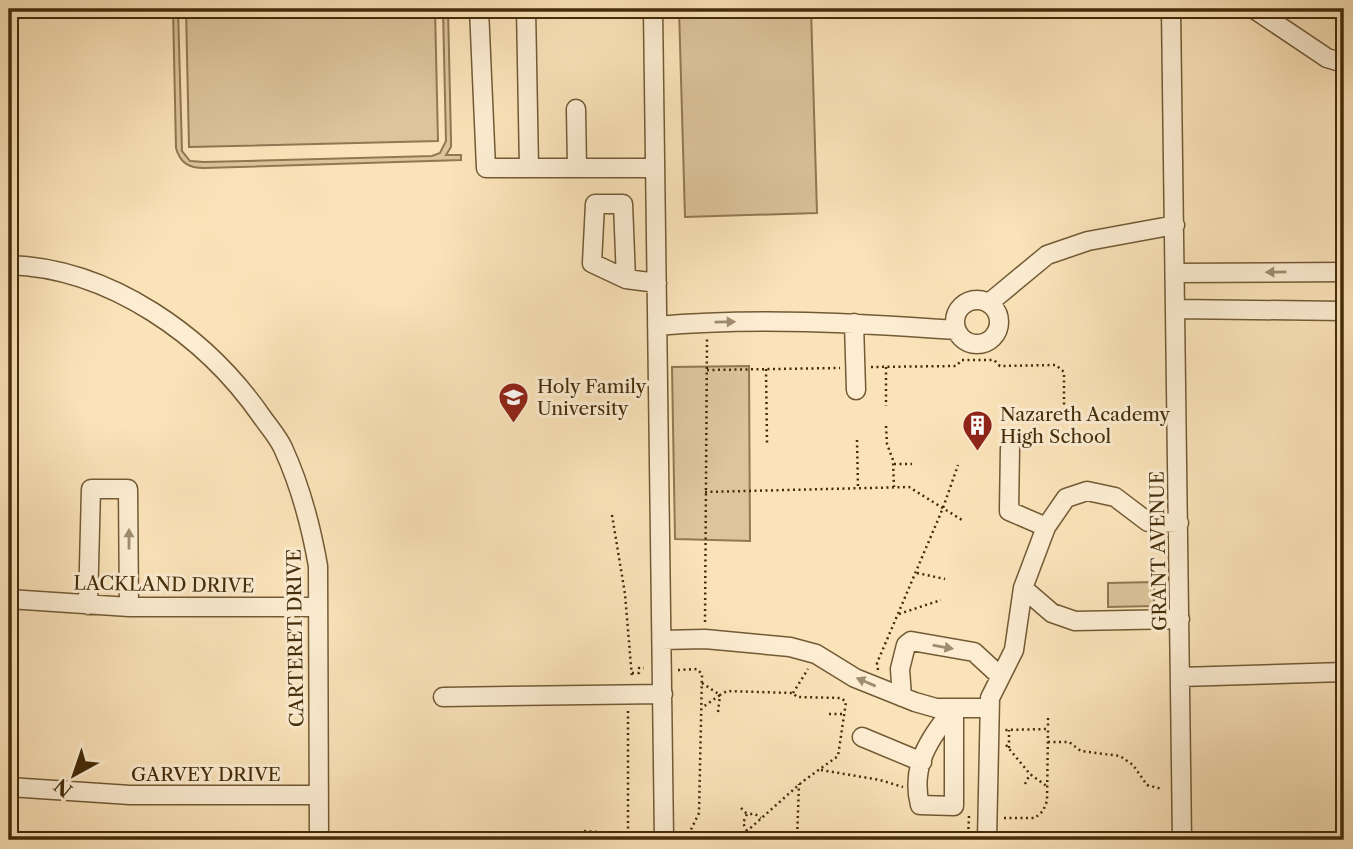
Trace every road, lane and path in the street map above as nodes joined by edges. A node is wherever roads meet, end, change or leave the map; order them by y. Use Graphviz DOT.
graph roads {
  1 [pos="479,9"];
  2 [pos="526,9"];
  3 [pos="653,9"];
  4 [pos="1171,9"];
  5 [pos="1254,9"];
  6 [pos="1344,63"];
  7 [pos="576,109"];
  8 [pos="577,167"];
  9 [pos="529,168"];
  10 [pos="655,168"];
  11 [pos="1175,225"];
  12 [pos="9,265"];
  13 [pos="1344,272"];
  14 [pos="1175,273"];
  15 [pos="626,279"];
  16 [pos="657,283"];
  17 [pos="989,303"];
  18 [pos="1176,309"];
  19 [pos="1344,311"];
  20 [pos="707,322"];
  21 [pos="850,323"];
  22 [pos="657,326"];
  23 [pos="956,330"];
  24 [pos="886,367"];
  25 [pos="864,368"];
  26 [pos="766,369"];
  27 [pos="707,370"];
  28 [pos="856,390"];
  29 [pos="886,406"];
  30 [pos="1065,410"];
  31 [pos="886,426"];
  32 [pos="857,440"];
  33 [pos="767,443"];
  34 [pos="1010,448"];
  35 [pos="894,464"];
  36 [pos="912,464"];
  37 [pos="958,466"];
  38 [pos="894,487"];
  39 [pos="858,488"];
  40 [pos="705,492"];
  41 [pos="943,508"];
  42 [pos="612,515"];
  43 [pos="962,520"];
  44 [pos="1179,523"];
  45 [pos="1046,527"];
  46 [pos="917,573"];
  47 [pos="945,579"];
  48 [pos="1023,588"];
  49 [pos="9,599"];
  50 [pos="941,600"];
  51 [pos="88,605"];
  52 [pos="129,607"];
  53 [pos="318,607"];
  54 [pos="899,614"];
  55 [pos="1180,619"];
  56 [pos="705,639"];
  57 [pos="662,640"];
  58 [pos="816,654"];
  59 [pos="877,663"];
  60 [pos="642,668"];
  61 [pos="670,670"];
  62 [pos="1344,672"];
  63 [pos="632,673"];
  64 [pos="1000,676"];
  65 [pos="1181,677"];
  66 [pos="702,683"];
  67 [pos="632,685"];
  68 [pos="793,693"];
  69 [pos="663,694"];
  70 [pos="720,695"];
  71 [pos="847,695"];
  72 [pos="443,697"];
  73 [pos="902,697"];
  74 [pos="842,699"];
  75 [pos="628,703"];
  76 [pos="954,708"];
  77 [pos="989,708"];
  78 [pos="701,709"];
  79 [pos="718,712"];
  80 [pos="829,714"];
  81 [pos="844,714"];
  82 [pos="1048,718"];
  83 [pos="1048,729"];
  84 [pos="998,730"];
  85 [pos="1009,730"];
  86 [pos="862,737"];
  87 [pos="1048,742"];
  88 [pos="1002,743"];
  89 [pos="1009,748"];
  90 [pos="922,762"];
  91 [pos="820,769"];
  92 [pos="1030,774"];
  93 [pos="799,784"];
  94 [pos="1025,785"];
  95 [pos="1048,786"];
  96 [pos="9,787"];
  97 [pos="904,787"];
  98 [pos="1162,789"];
  99 [pos="319,795"];
  100 [pos="954,806"];
  101 [pos="741,808"];
  102 [pos="747,814"];
  103 [pos="761,818"];
  104 [pos="1000,818"];
  105 [pos="584,831"];
  106 [pos="747,831"];
  107 [pos="969,832"];
  108 [pos="628,834"];
  109 [pos="319,840"];
  110 [pos="628,840"];
  111 [pos="664,840"];
  112 [pos="686,840"];
  113 [pos="737,840"];
  114 [pos="797,840"];
  115 [pos="962,840"];
  116 [pos="968,840"];
  117 [pos="987,840"];
  118 [pos="1182,840"];
  1 -- 9 [label="street"];
  2 -- 9 [label="street"];
  3 -- 10 [label="street"];
  4 -- 11 [label="street, GRANT AVENUE"];
  5 -- 6 [label="street"];
  7 -- 8 [label="street"];
  8 -- 9 [label="street"];
  8 -- 10 [label="street"];
  10 -- 16 [label="street"];
  11 -- 14 [label="street, GRANT AVENUE"];
  11 -- 17 [label="street"];
  12 -- 53 [label="street, CARTERET DRIVE"];
  13 -- 14 [label="street, one-way"];
  14 -- 18 [label="street, GRANT AVENUE"];
  15 -- 16 [label="street"];
  16 -- 22 [label="street"];
  17 -- 23 [label="street"];
  17 -- 23 [label="street"];
  18 -- 19 [label="street"];
  18 -- 44 [label="street, GRANT AVENUE"];
  20 -- 21 [label="street, one-way"];
  20 -- 22 [label="street"];
  20 -- 27 [label="path"];
  21 -- 23 [label="street"];
  21 -- 25 [label="street"];
  22 -- 57 [label="street"];
  24 -- 25 [label="path"];
  24 -- 29 [label="path"];
  24 -- 30 [label="path"];
  25 -- 26 [label="path"];
  25 -- 28 [label="street"];
  26 -- 27 [label="path"];
  26 -- 33 [label="path"];
  27 -- 40 [label="path"];
  31 -- 35 [label="path"];
  32 -- 39 [label="path"];
  34 -- 45 [label="street"];
  35 -- 36 [label="path"];
  35 -- 38 [label="path"];
  37 -- 41 [label="path"];
  38 -- 39 [label="path"];
  38 -- 41 [label="path"];
  39 -- 40 [label="path"];
  40 -- 56 [label="path"];
  41 -- 43 [label="path"];
  41 -- 46 [label="path"];
  42 -- 63 [label="path"];
  44 -- 45 [label="street"];
  44 -- 55 [label="street, GRANT AVENUE"];
  45 -- 48 [label="street"];
  46 -- 47 [label="path"];
  46 -- 54 [label="path"];
  48 -- 55 [label="street"];
  48 -- 64 [label="street"];
  49 -- 51 [label="street, LACKLAND DRIVE"];
  50 -- 54 [label="path"];
  51 -- 52 [label="street, LACKLAND DRIVE"];
  52 -- 51 [label="street, one-way"];
  52 -- 53 [label="street, LACKLAND DRIVE"];
  53 -- 99 [label="street, CARTERET DRIVE"];
  54 -- 59 [label="path"];
  55 -- 65 [label="street, GRANT AVENUE"];
  56 -- 57 [label="street"];
  56 -- 58 [label="street"];
  57 -- 69 [label="street"];
  58 -- 68 [label="path"];
  73 -- 58 [label="street, one-way"];
  60 -- 63 [label="path"];
  61 -- 66 [label="path"];
  62 -- 65 [label="street"];
  63 -- 67 [label="path"];
  73 -- 64 [label="street, one-way"];
  64 -- 77 [label="street"];
  65 -- 118 [label="street, GRANT AVENUE"];
  66 -- 70 [label="path"];
  66 -- 78 [label="path"];
  68 -- 70 [label="path"];
  68 -- 74 [label="path"];
  69 -- 72 [label="street"];
  69 -- 111 [label="street"];
  70 -- 78 [label="path"];
  70 -- 79 [label="path"];
  71 -- 74 [label="path"];
  73 -- 76 [label="street"];
  74 -- 81 [label="path"];
  75 -- 108 [label="path"];
  76 -- 77 [label="street"];
  76 -- 90 [label="street"];
  76 -- 100 [label="street"];
  77 -- 117 [label="street"];
  78 -- 112 [label="path"];
  80 -- 81 [label="path"];
  81 -- 91 [label="path"];
  82 -- 83 [label="path"];
  83 -- 85 [label="path"];
  83 -- 87 [label="path"];
  84 -- 85 [label="path"];
  85 -- 89 [label="path"];
  86 -- 90 [label="street"];
  87 -- 95 [label="path"];
  87 -- 98 [label="path"];
  88 -- 89 [label="path"];
  89 -- 92 [label="path"];
  90 -- 100 [label="street"];
  91 -- 93 [label="path"];
  91 -- 97 [label="path"];
  92 -- 94 [label="path"];
  92 -- 95 [label="path"];
  93 -- 103 [label="path"];
  93 -- 114 [label="path"];
  95 -- 104 [label="path"];
  96 -- 99 [label="street, GARVEY DRIVE"];
  99 -- 109 [label="street, CARTERET DRIVE"];
  100 -- 107 [label="path"];
  101 -- 102 [label="path"];
  102 -- 103 [label="path"];
  102 -- 106 [label="path"];
  103 -- 106 [label="path"];
  105 -- 108 [label="path"];
  106 -- 113 [label="path"];
  107 -- 115 [label="path"];
  107 -- 116 [label="path"];
  108 -- 110 [label="path"];
}
